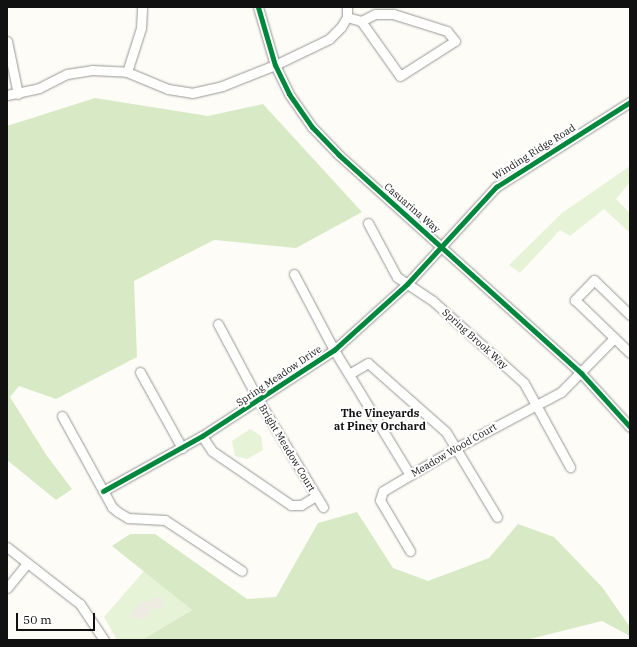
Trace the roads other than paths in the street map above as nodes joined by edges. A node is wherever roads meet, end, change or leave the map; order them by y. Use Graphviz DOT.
graph roads {
  1 [pos="142,7"];
  2 [pos="258,7"];
  3 [pos="347,7"];
  4 [pos="347,17"];
  5 [pos="361,20"];
  6 [pos="7,41"];
  7 [pos="275,65"];
  8 [pos="127,72"];
  9 [pos="18,94"];
  10 [pos="7,95"];
  11 [pos="628,107"];
  12 [pos="368,223"];
  13 [pos="442,246"];
  14 [pos="294,274"];
  15 [pos="407,284"];
  16 [pos="630,315"];
  17 [pos="218,324"];
  18 [pos="614,338"];
  19 [pos="334,350"];
  20 [pos="630,354"];
  21 [pos="140,372"];
  22 [pos="582,373"];
  23 [pos="349,374"];
  24 [pos="259,401"];
  25 [pos="536,404"];
  26 [pos="62,416"];
  27 [pos="630,427"];
  28 [pos="202,436"];
  29 [pos="182,448"];
  30 [pos="456,448"];
  31 [pos="570,467"];
  32 [pos="410,475"];
  33 [pos="103,491"];
  34 [pos="316,496"];
  35 [pos="323,507"];
  36 [pos="497,517"];
  37 [pos="7,547"];
  38 [pos="410,551"];
  39 [pos="27,562"];
  40 [pos="242,570"];
  41 [pos="7,588"];
  42 [pos="104,640"];
  1 -- 8 [label="street"];
  2 -- 7 [label="street, Casuarina Way"];
  3 -- 4 [label="street"];
  4 -- 5 [label="street"];
  4 -- 7 [label="street"];
  5 -- 5 [label="street"];
  6 -- 9 [label="street"];
  7 -- 8 [label="street"];
  7 -- 13 [label="street, Casuarina Way"];
  8 -- 9 [label="street"];
  9 -- 10 [label="street"];
  11 -- 13 [label="street, Winding Ridge Road"];
  12 -- 15 [label="street, Spring Brook Way"];
  13 -- 15 [label="street, Spring Meadow Drive"];
  13 -- 22 [label="street, Casuarina Way"];
  14 -- 19 [label="street"];
  15 -- 19 [label="street, Spring Meadow Drive"];
  15 -- 25 [label="street, Spring Brook Way"];
  16 -- 18 [label="street"];
  17 -- 24 [label="street, Bright Meadow Court"];
  18 -- 20 [label="street"];
  18 -- 22 [label="street, Meadow Wood Court"];
  19 -- 23 [label="street"];
  19 -- 24 [label="street, Spring Meadow Drive"];
  21 -- 29 [label="street"];
  22 -- 25 [label="street, Meadow Wood Court"];
  22 -- 27 [label="street, Casuarina Way"];
  23 -- 30 [label="street"];
  23 -- 32 [label="street"];
  24 -- 28 [label="street, Spring Meadow Drive"];
  24 -- 34 [label="street, Bright Meadow Court"];
  25 -- 30 [label="street, Meadow Wood Court"];
  25 -- 31 [label="street, Spring Brook Way"];
  26 -- 33 [label="street"];
  28 -- 29 [label="street, Spring Meadow Drive"];
  28 -- 34 [label="street"];
  29 -- 33 [label="street, Spring Meadow Drive"];
  30 -- 32 [label="street, Meadow Wood Court"];
  30 -- 36 [label="street"];
  32 -- 38 [label="street, Meadow Wood Court"];
  33 -- 40 [label="street"];
  34 -- 35 [label="street, Bright Meadow Court"];
  37 -- 39 [label="street"];
  39 -- 41 [label="street"];
  39 -- 42 [label="street"];
}
